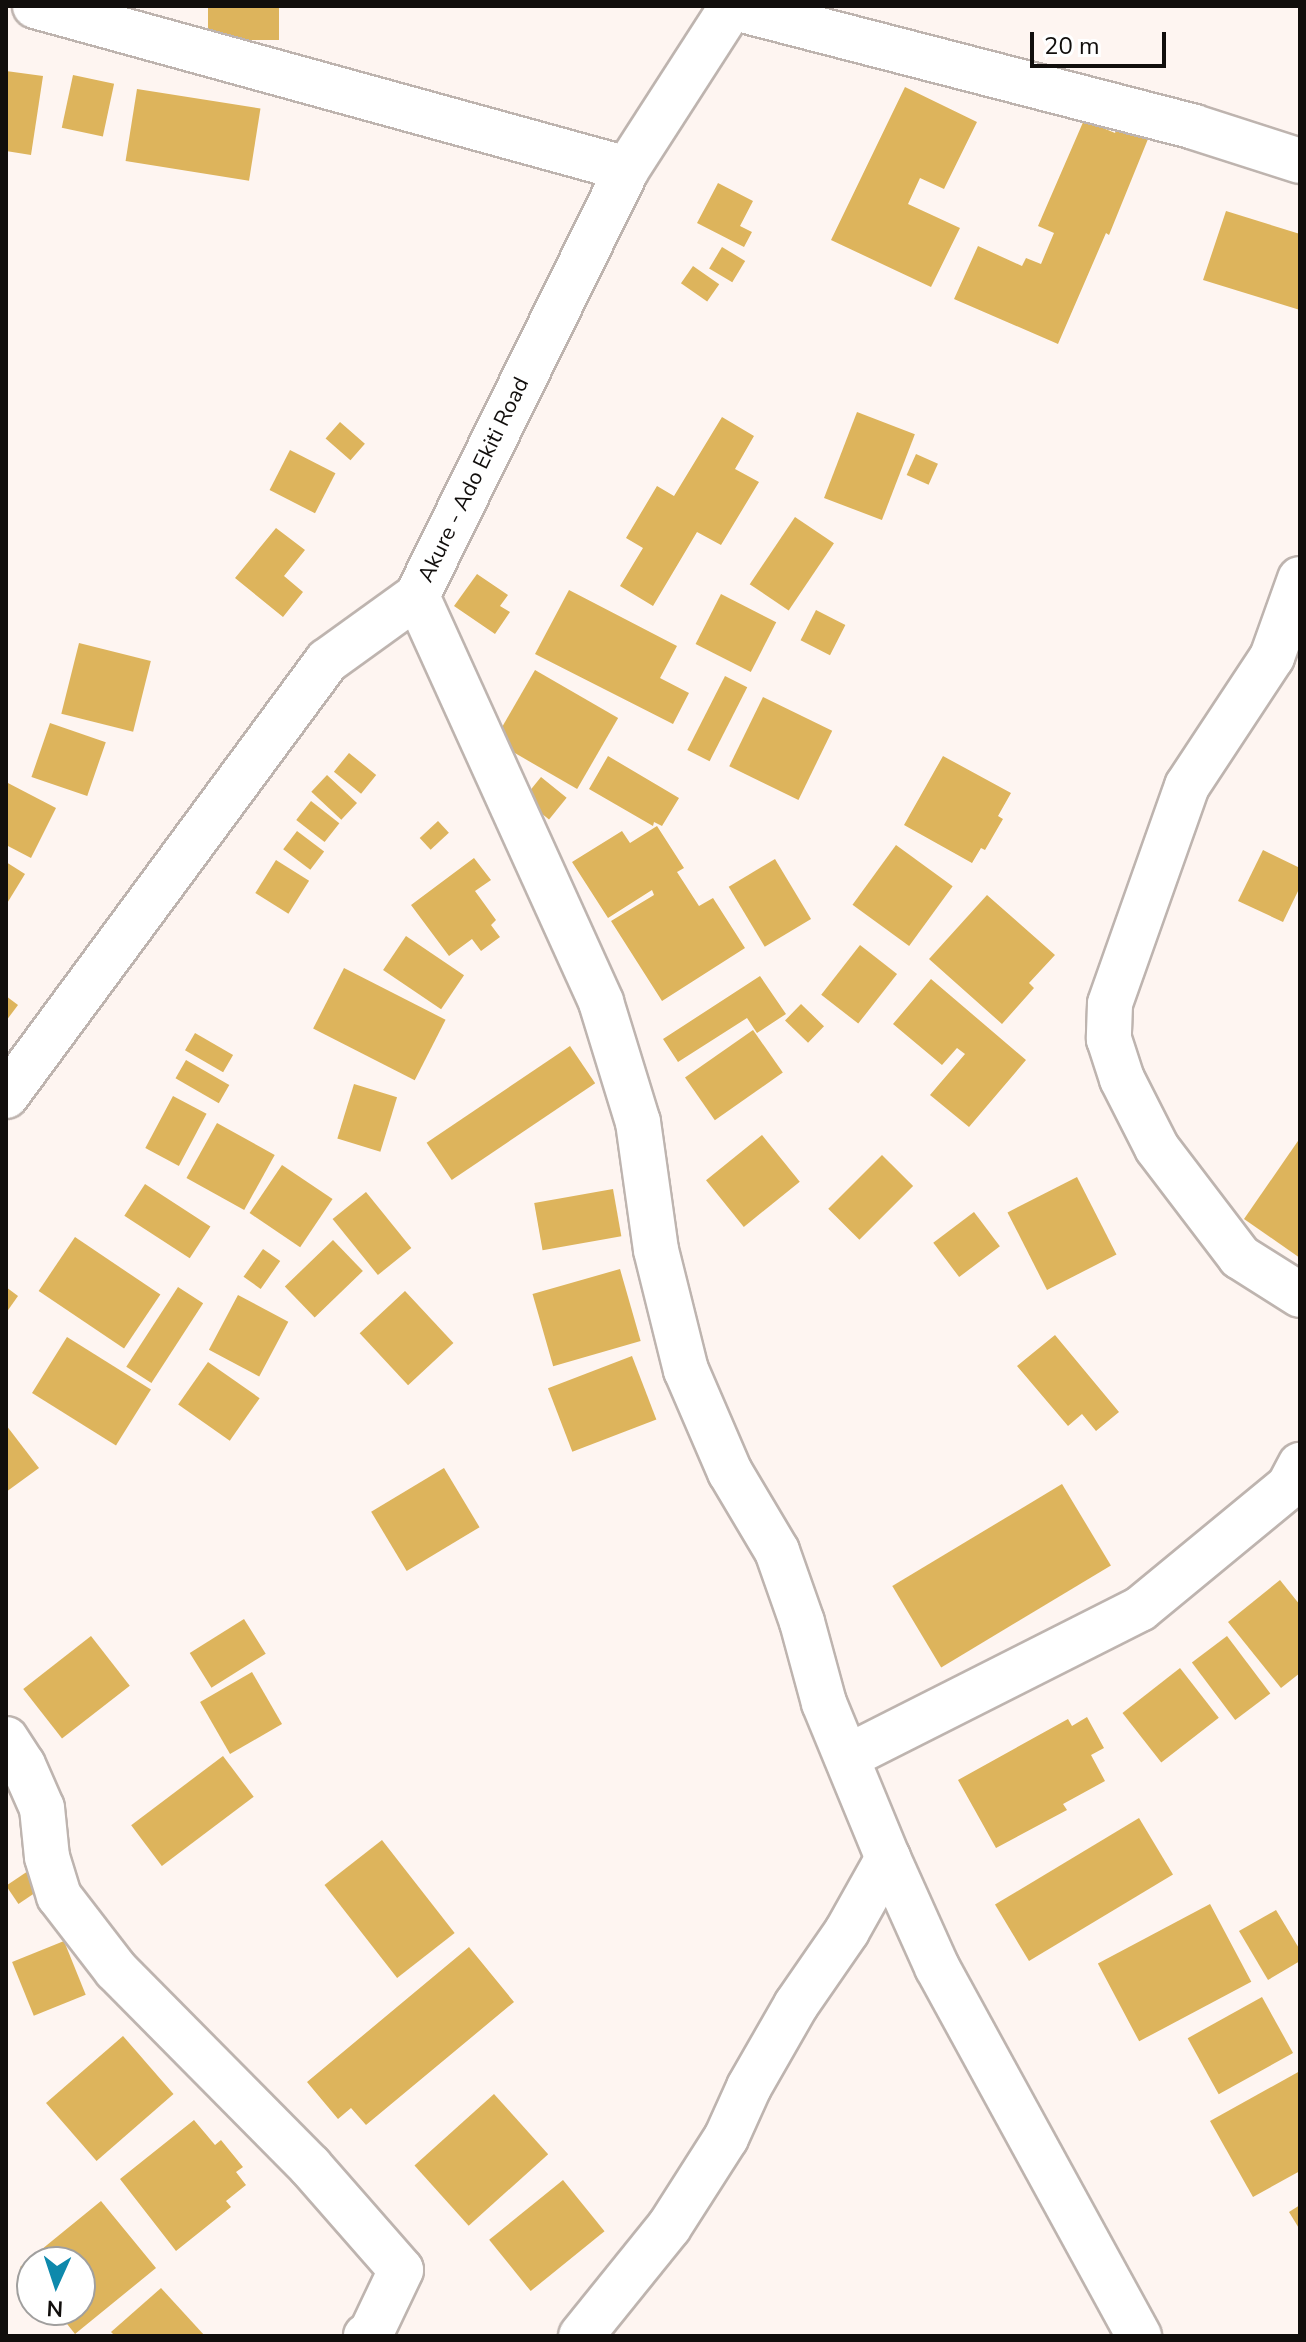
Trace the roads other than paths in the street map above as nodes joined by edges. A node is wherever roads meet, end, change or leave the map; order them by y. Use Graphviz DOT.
graph roads {
  1 [pos="35,6"];
  2 [pos="731,7"];
  3 [pos="1300,161"];
  4 [pos="627,169"];
  5 [pos="1300,579"];
  6 [pos="417,596"];
  7 [pos="1286,662"];
  8 [pos="6,1096"];
  9 [pos="1300,1295"];
  10 [pos="1296,1483"];
  11 [pos="6,1739"];
  12 [pos="847,1757"];
  13 [pos="888,1858"];
  14 [pos="366,2336"];
  15 [pos="581,2336"];
  16 [pos="1139,2336"];
  1 -- 4 [label="street"];
  2 -- 3 [label="street"];
  2 -- 4 [label="street, Akure - Ado Ekiti Road"];
  4 -- 6 [label="street, Akure - Ado Ekiti Road"];
  5 -- 7 [label="street"];
  6 -- 8 [label="street, Akure - Ado Ekiti Road"];
  6 -- 12 [label="street"];
  7 -- 9 [label="street"];
  10 -- 12 [label="street"];
  11 -- 14 [label="street"];
  12 -- 13 [label="street"];
  13 -- 15 [label="street"];
  13 -- 16 [label="street"];
}
